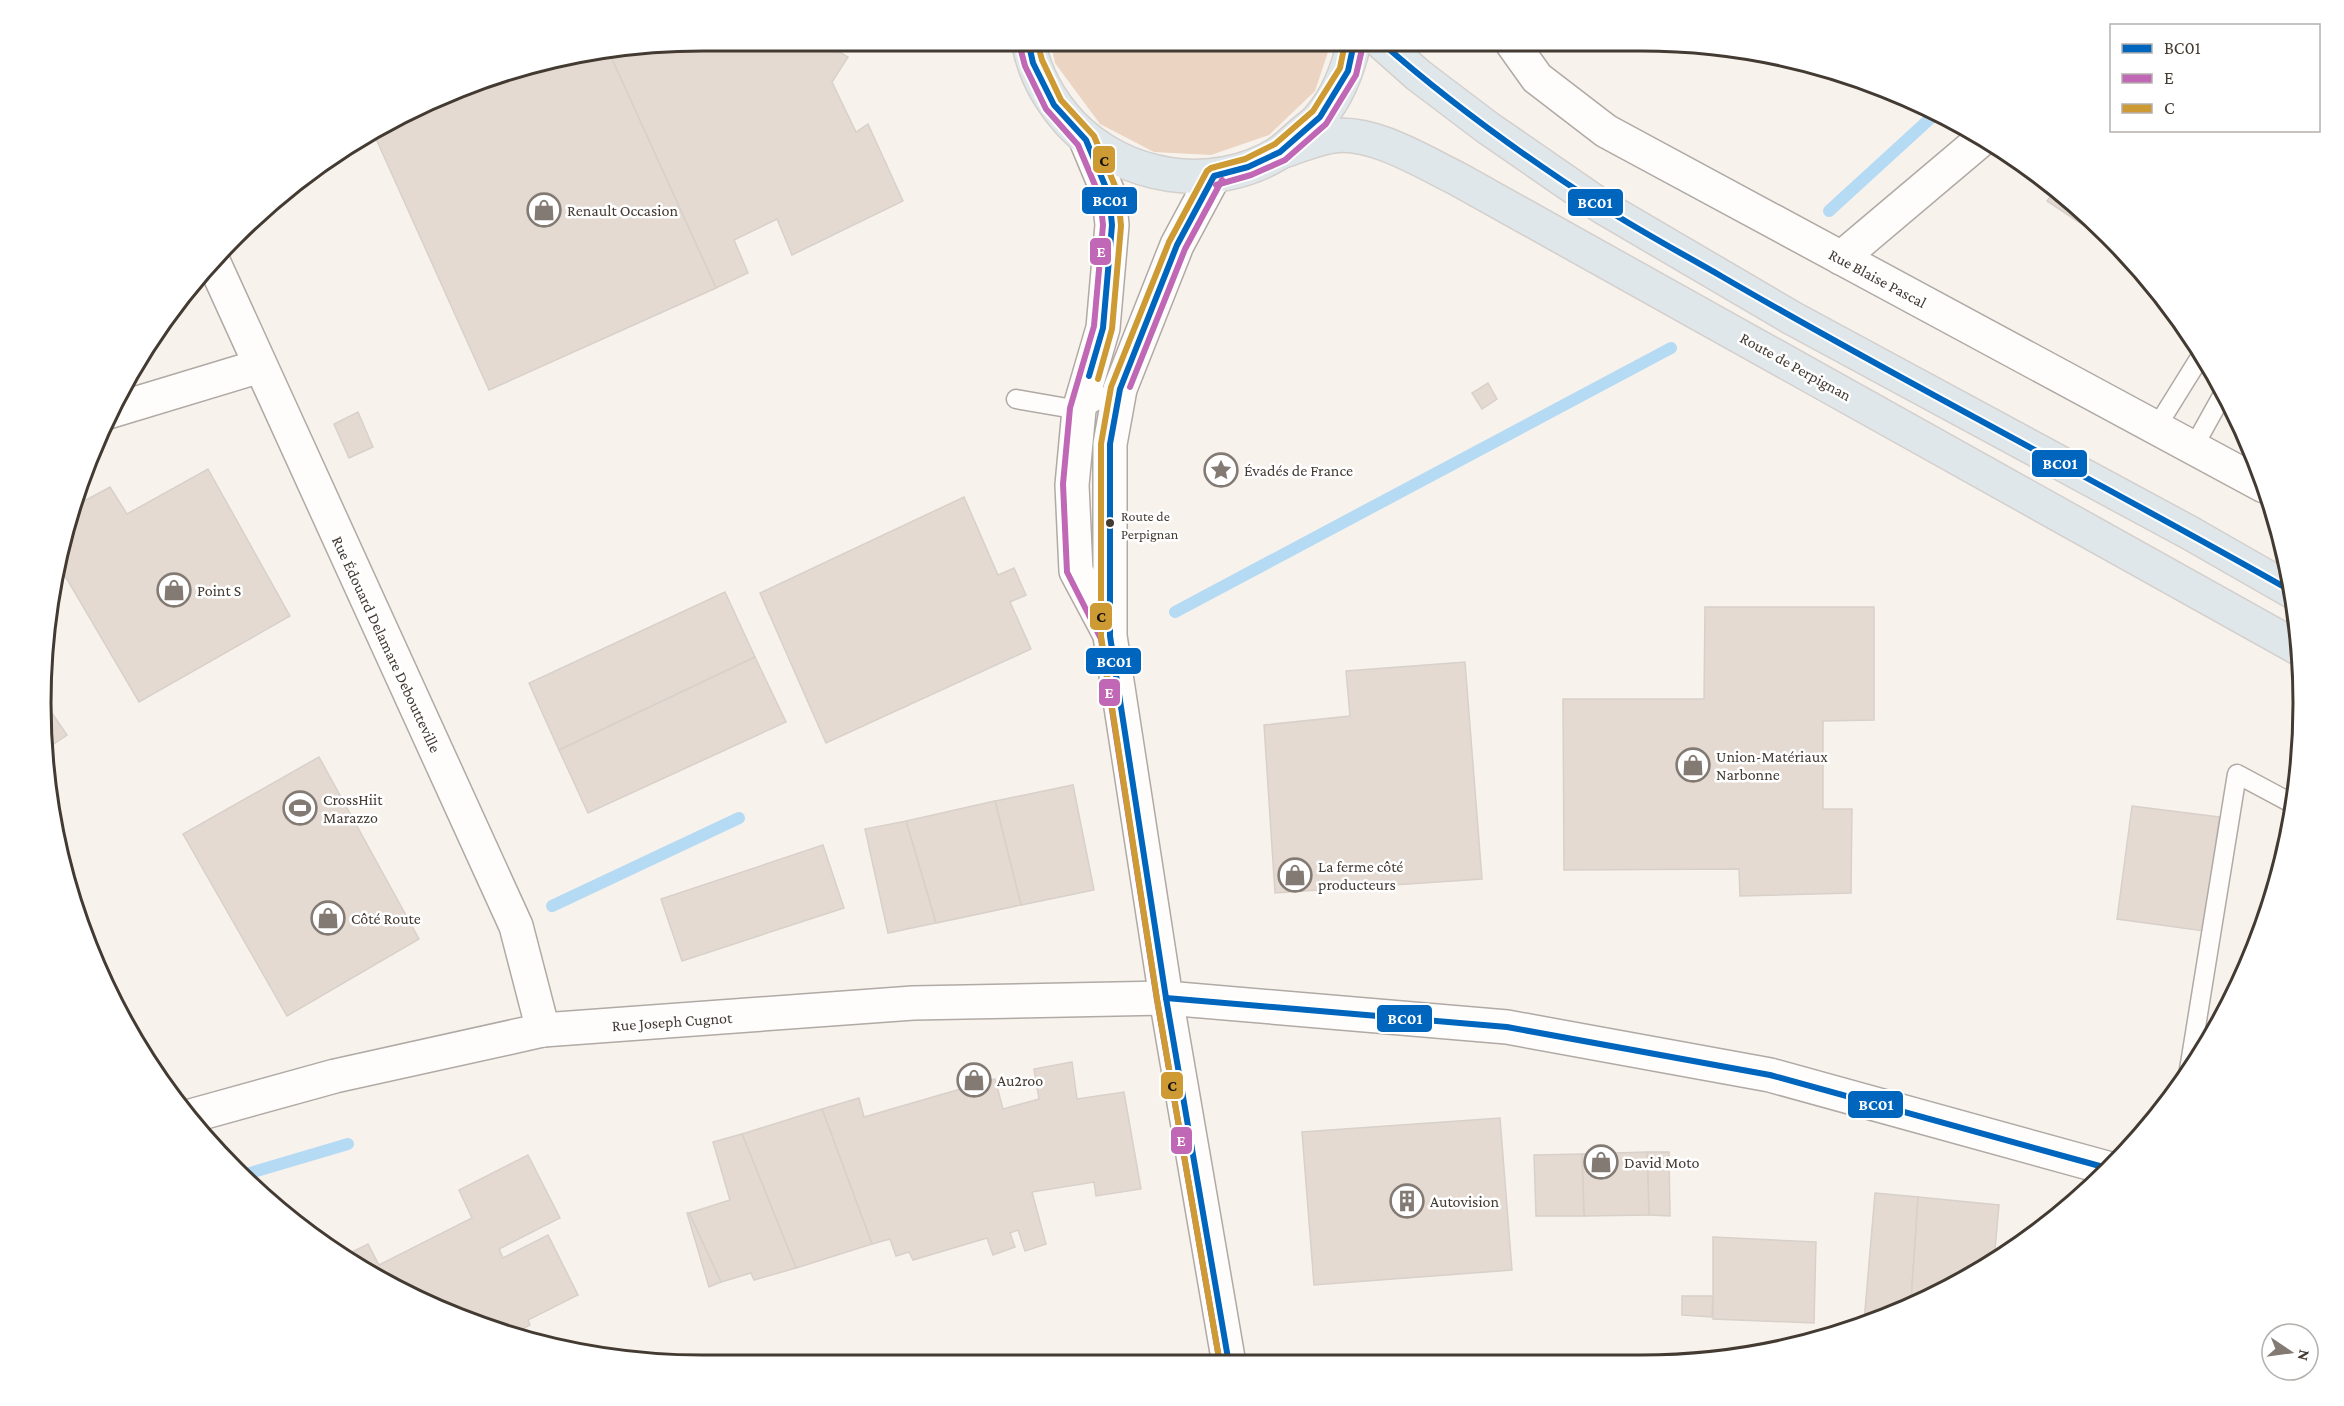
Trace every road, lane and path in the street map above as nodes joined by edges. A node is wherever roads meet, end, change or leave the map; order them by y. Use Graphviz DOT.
graph roads {
  1 [pos="1030,51"];
  2 [pos="1352,51"];
  3 [pos="1391,51"];
  4 [pos="1518,51"];
  5 [pos="1086,140"];
  6 [pos="1976,144"];
  7 [pos="1280,152"];
  8 [pos="1215,176"];
  9 [pos="1841,258"];
  10 [pos="216,269"];
  11 [pos="2197,362"];
  12 [pos="260,366"];
  13 [pos="1120,389"];
  14 [pos="1016,399"];
  15 [pos="2219,401"];
  16 [pos="122,408"];
  17 [pos="1079,410"];
  18 [pos="2156,428"];
  19 [pos="2193,448"];
  20 [pos="2253,480"];
  21 [pos="2282,585"];
  22 [pos="1110,636"];
  23 [pos="2290,644"];
  24 [pos="2285,799"];
  25 [pos="1166,998"];
  26 [pos="543,1030"];
  27 [pos="2192,1051"];
  28 [pos="198,1114"];
  29 [pos="2100,1166"];
  30 [pos="1227,1355"];
  1 -- 5 [label="main road"];
  2 -- 7 [label="main road"];
  3 -- 21 [label="main road"];
  4 -- 9 [label="street, Rue Blaise Pascal"];
  5 -- 8 [label="main road"];
  5 -- 17 [label="street"];
  6 -- 9 [label="street"];
  7 -- 8 [label="main road"];
  7 -- 23 [label="main road, Route de Perpignan"];
  8 -- 13 [label="street"];
  9 -- 18 [label="street, Rue Blaise Pascal"];
  10 -- 12 [label="street, Rue Édouard Delamare Deboutteville"];
  11 -- 18 [label="lane"];
  12 -- 16 [label="street"];
  12 -- 26 [label="street, Rue Édouard Delamare Deboutteville"];
  13 -- 17 [label="lane"];
  13 -- 22 [label="street"];
  14 -- 17 [label="lane"];
  15 -- 19 [label="lane"];
  17 -- 22 [label="street"];
  18 -- 19 [label="street, Rue Blaise Pascal"];
  19 -- 20 [label="street, Rue Blaise Pascal"];
  22 -- 25 [label="street"];
  24 -- 27 [label="lane"];
  25 -- 26 [label="street, Rue Joseph Cugnot"];
  25 -- 29 [label="street, Rue Joseph Cugnot"];
  25 -- 30 [label="street"];
  26 -- 28 [label="street, Rue Joseph Cugnot"];
}
